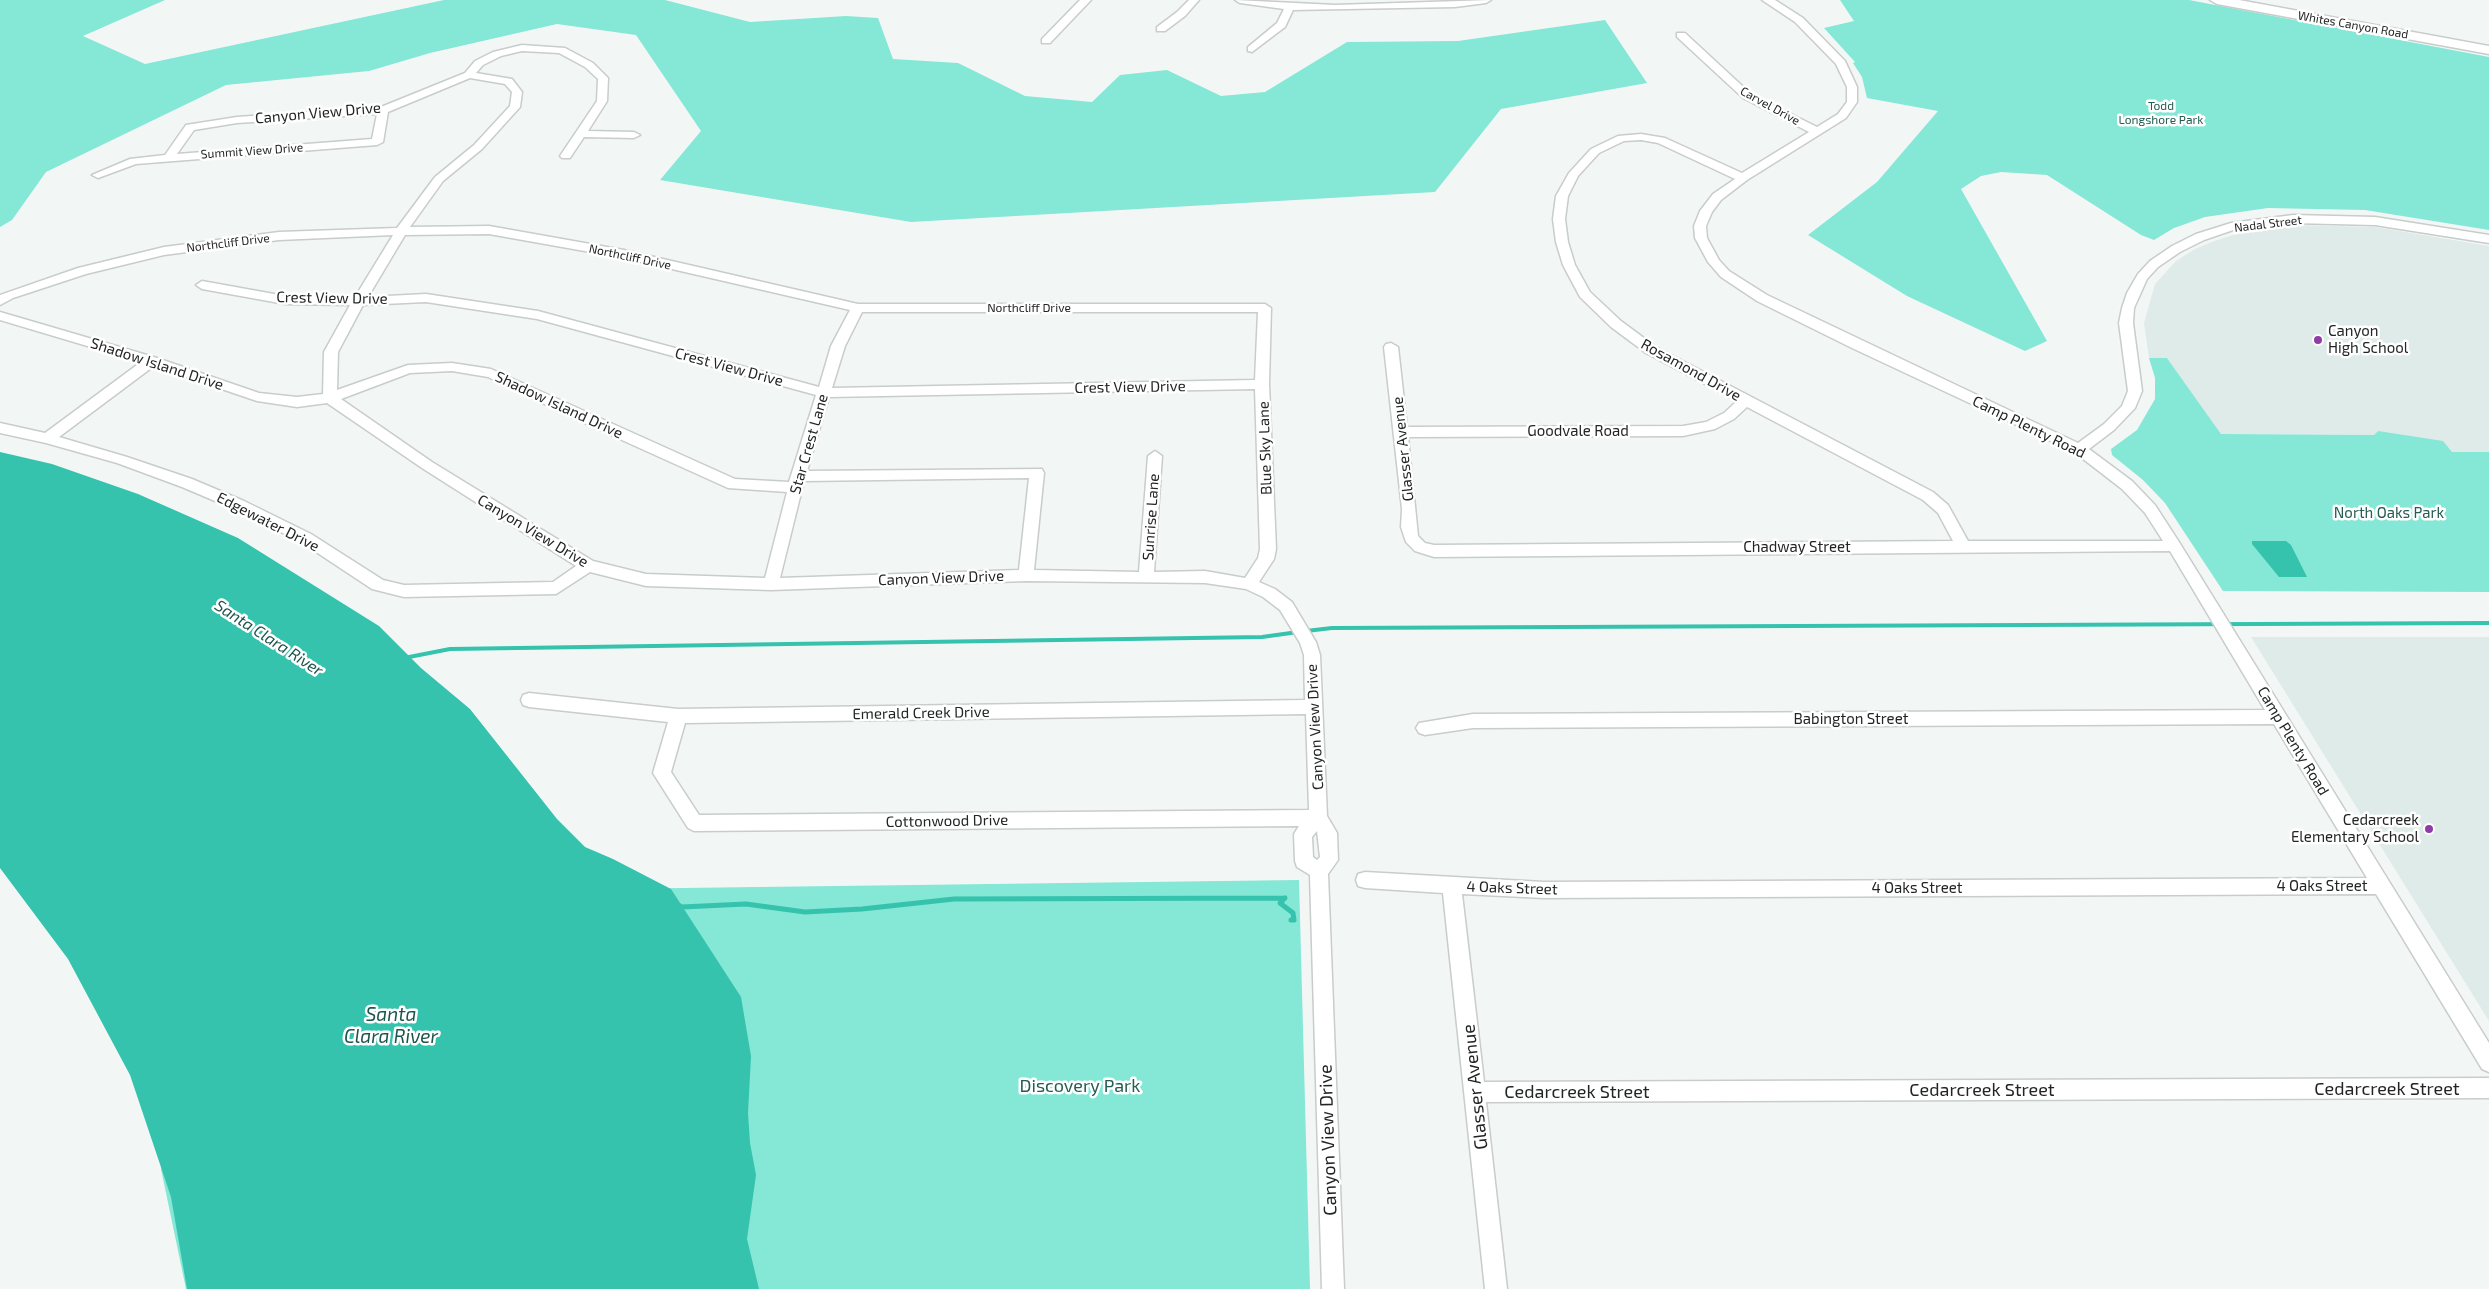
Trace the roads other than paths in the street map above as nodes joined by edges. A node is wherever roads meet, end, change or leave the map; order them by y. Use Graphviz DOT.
graph roads {
  1 [pos="1086,0"];
  2 [pos="1194,0"];
  3 [pos="1240,0"];
  4 [pos="1486,0"];
  5 [pos="1767,0"];
  6 [pos="2217,0"];
  7 [pos="2258,0"];
  8 [pos="1384,3"];
  9 [pos="1290,8"];
  10 [pos="1161,29"];
  11 [pos="1681,34"];
  12 [pos="1046,41"];
  13 [pos="2489,42"];
  14 [pos="1252,49"];
  15 [pos="2489,50"];
  16 [pos="469,75"];
  17 [pos="383,110"];
  18 [pos="1819,132"];
  19 [pos="581,134"];
  20 [pos="634,135"];
  21 [pos="566,156"];
  22 [pos="169,157"];
  23 [pos="98,175"];
  24 [pos="1743,178"];
  25 [pos="401,231"];
  26 [pos="2489,239"];
  27 [pos="202,285"];
  28 [pos="0,301"];
  29 [pos="359,301"];
  30 [pos="858,308"];
  31 [pos="1266,308"];
  32 [pos="0,316"];
  33 [pos="1391,347"];
  34 [pos="152,361"];
  35 [pos="1262,384"];
  36 [pos="824,392"];
  37 [pos="330,398"];
  38 [pos="1746,400"];
  39 [pos="0,428"];
  40 [pos="1401,432"];
  41 [pos="47,438"];
  42 [pos="2079,449"];
  43 [pos="1155,456"];
  44 [pos="797,482"];
  45 [pos="1964,546"];
  46 [pos="2174,546"];
  47 [pos="1420,547"];
  48 [pos="588,566"];
  49 [pos="1026,575"];
  50 [pos="1146,578"];
  51 [pos="771,584"];
  52 [pos="1249,584"];
  53 [pos="529,700"];
  54 [pos="1315,707"];
  55 [pos="678,716"];
  56 [pos="2278,717"];
  57 [pos="1425,728"];
  58 [pos="1318,818"];
  59 [pos="1319,871"];
  60 [pos="1366,880"];
  61 [pos="1452,886"];
  62 [pos="2381,886"];
  63 [pos="2489,1062"];
  64 [pos="2489,1088"];
  65 [pos="1475,1092"];
  66 [pos="1333,1289"];
  67 [pos="1496,1289"];
  1 -- 12 [label="street"];
  2 -- 10 [label="street"];
  3 -- 9 [label="street"];
  4 -- 8 [label="street"];
  5 -- 18 [label="street, Camp Plenty Road"];
  6 -- 15 [label="main road, Whites Canyon Road"];
  7 -- 13 [label="main road, Whites Canyon Road"];
  8 -- 9 [label="street"];
  9 -- 14 [label="street"];
  11 -- 18 [label="street, Carvel Drive"];
  16 -- 17 [label="street, Canyon View Drive"];
  16 -- 19 [label="street"];
  16 -- 25 [label="street"];
  17 -- 22 [label="street, Canyon View Drive"];
  17 -- 22 [label="street, Summit View Drive"];
  18 -- 24 [label="street, Camp Plenty Road"];
  19 -- 20 [label="street"];
  19 -- 21 [label="street"];
  22 -- 23 [label="street, Summit View Drive"];
  24 -- 38 [label="street, Rosamond Drive"];
  24 -- 42 [label="street, Camp Plenty Road"];
  25 -- 28 [label="street, Northcliff Drive"];
  25 -- 29 [label="street"];
  25 -- 30 [label="street, Northcliff Drive"];
  26 -- 42 [label="street, Nadal Street"];
  27 -- 29 [label="street, Crest View Drive"];
  29 -- 36 [label="street, Crest View Drive"];
  29 -- 37 [label="street"];
  30 -- 31 [label="street, Northcliff Drive"];
  30 -- 36 [label="street, Star Crest Lane"];
  31 -- 35 [label="street, Blue Sky Lane"];
  32 -- 34 [label="street, Shadow Island Drive"];
  33 -- 40 [label="street, Glasser Avenue"];
  34 -- 37 [label="street, Shadow Island Drive"];
  34 -- 41 [label="street"];
  35 -- 36 [label="street, Crest View Drive"];
  35 -- 52 [label="street, Blue Sky Lane"];
  36 -- 44 [label="street, Star Crest Lane"];
  37 -- 44 [label="street, Shadow Island Drive"];
  37 -- 48 [label="street, Canyon View Drive"];
  38 -- 40 [label="street, Goodvale Road"];
  38 -- 45 [label="street, Rosamond Drive"];
  39 -- 41 [label="street, Edgewater Drive"];
  40 -- 47 [label="street, Glasser Avenue"];
  41 -- 48 [label="street, Edgewater Drive"];
  42 -- 46 [label="street, Camp Plenty Road"];
  43 -- 50 [label="street, Sunrise Lane"];
  44 -- 49 [label="street, Shadow Island Drive"];
  44 -- 51 [label="street, Star Crest Lane"];
  45 -- 46 [label="street, Chadway Street"];
  45 -- 47 [label="street, Chadway Street"];
  46 -- 56 [label="street, Camp Plenty Road"];
  48 -- 51 [label="street, Canyon View Drive"];
  49 -- 50 [label="street, Canyon View Drive"];
  49 -- 51 [label="street, Canyon View Drive"];
  50 -- 52 [label="street, Canyon View Drive"];
  52 -- 54 [label="street, Canyon View Drive"];
  53 -- 55 [label="street, Emerald Creek Drive"];
  54 -- 55 [label="street, Emerald Creek Drive"];
  54 -- 58 [label="street, Canyon View Drive"];
  55 -- 58 [label="street, Cottonwood Drive"];
  56 -- 57 [label="street, Babington Street"];
  56 -- 62 [label="street, Camp Plenty Road"];
  58 -- 59 [label="street, Canyon View Drive"];
  58 -- 59 [label="street"];
  59 -- 66 [label="street, Canyon View Drive"];
  60 -- 61 [label="street, 4 Oaks Street"];
  61 -- 62 [label="street, 4 Oaks Street"];
  61 -- 65 [label="street, Glasser Avenue"];
  62 -- 63 [label="street, Camp Plenty Road"];
  64 -- 65 [label="street, Cedarcreek Street"];
  65 -- 67 [label="street, Glasser Avenue"];
}
